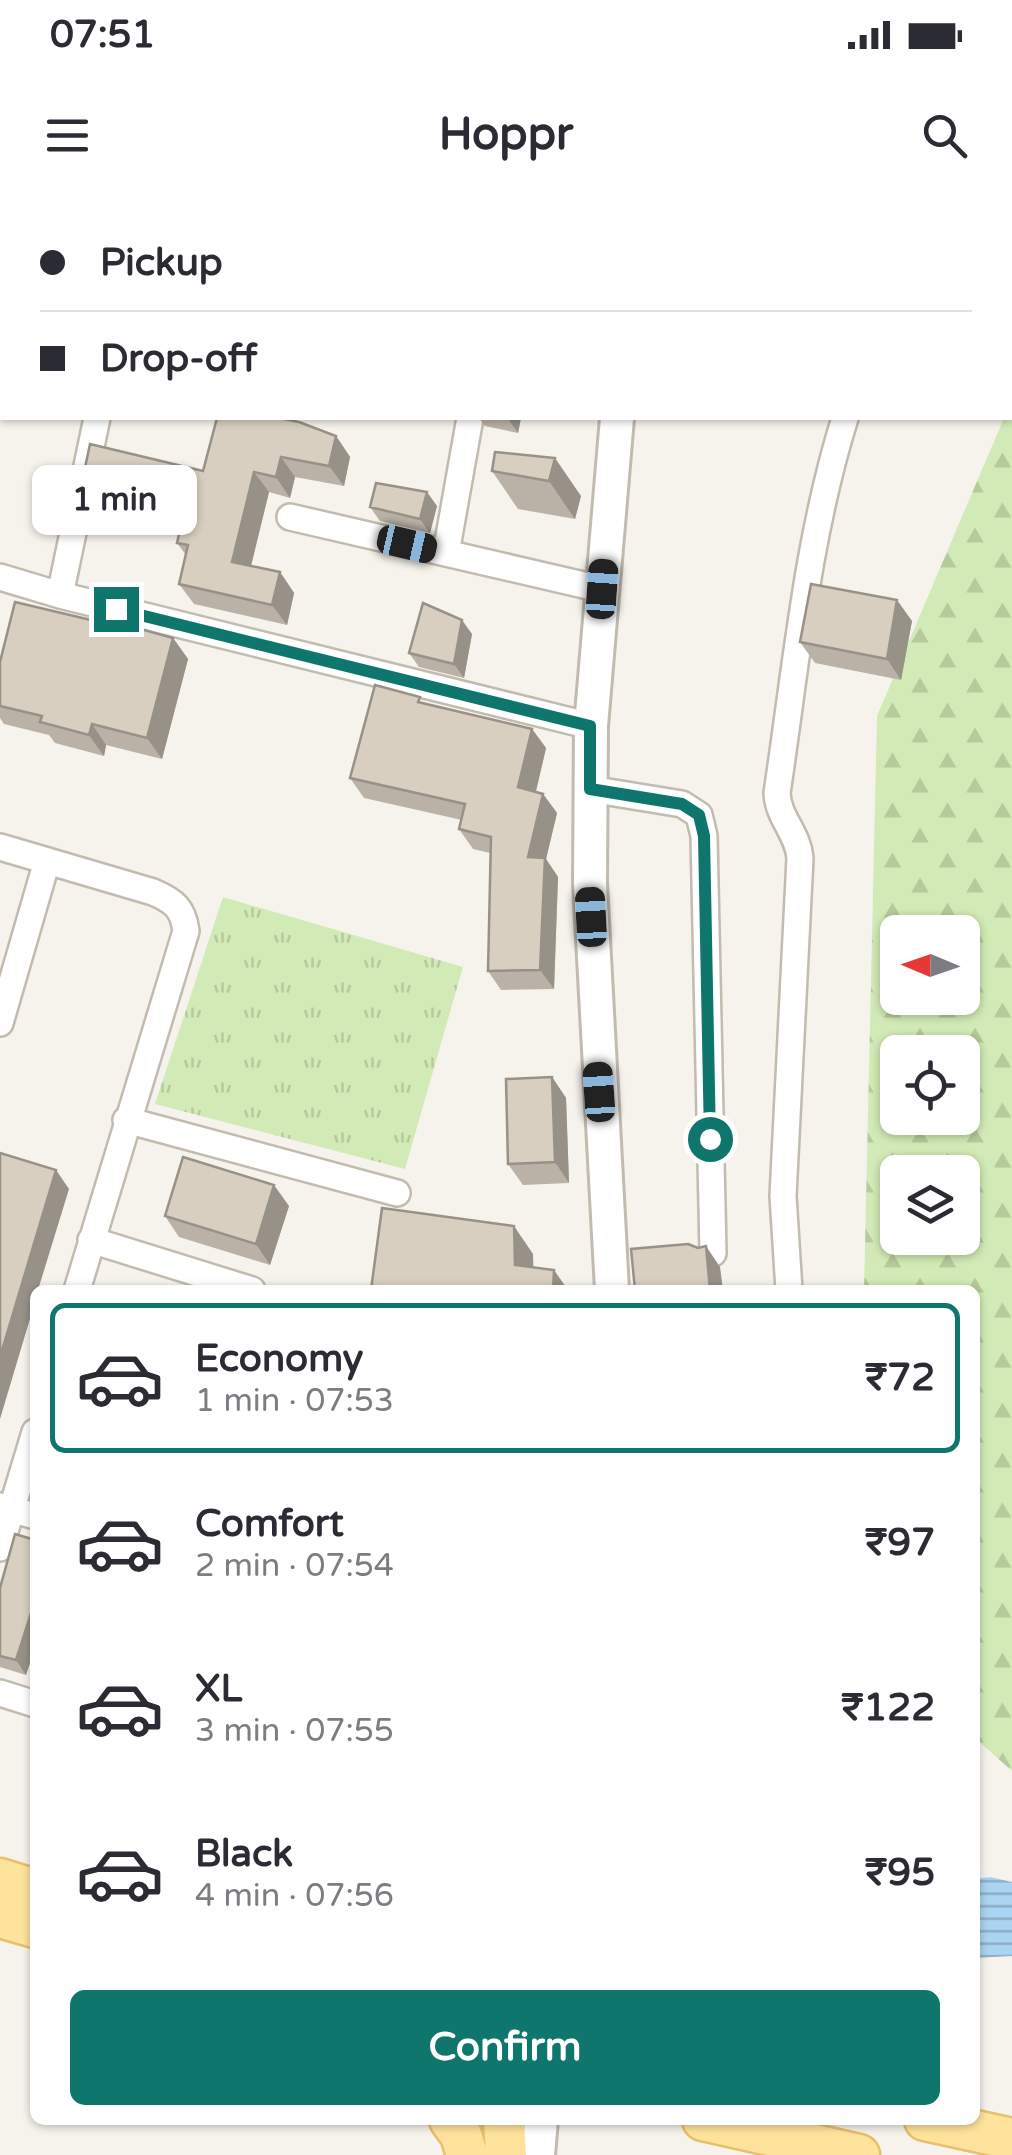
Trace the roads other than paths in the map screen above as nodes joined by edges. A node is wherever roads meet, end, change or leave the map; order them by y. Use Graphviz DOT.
graph roads {
  1 [pos="96,420"];
  2 [pos="470,420"];
  3 [pos="617,420"];
  4 [pos="844,420"];
  5 [pos="290,517"];
  6 [pos="446,553"];
  7 [pos="0,577"];
  8 [pos="602,589"];
  9 [pos="60,595"];
  10 [pos="590,726"];
  11 [pos="590,789"];
  12 [pos="0,847"];
  13 [pos="46,862"];
  14 [pos="0,1023"];
  15 [pos="126,1120"];
  16 [pos="397,1193"];
  17 [pos="92,1240"];
  18 [pos="713,1253"];
  19 [pos="78,1285"];
  20 [pos="236,1285"];
  21 [pos="612,1285"];
  22 [pos="789,1285"];
  23 [pos="30,1453"];
  24 [pos="16,1510"];
  25 [pos="0,1548"];
  26 [pos="0,1693"];
  27 [pos="30,1702"];
  28 [pos="0,1879"];
  29 [pos="30,1888"];
  30 [pos="0,1916"];
  31 [pos="30,1925"];
  32 [pos="454,2125"];
  33 [pos="504,2125"];
  34 [pos="541,2125"];
  35 [pos="726,2125"];
  36 [pos="947,2125"];
  37 [pos="1012,2140"];
  38 [pos="849,2153"];
  39 [pos="467,2155"];
  40 [pos="506,2155"];
  41 [pos="538,2155"];
  1 -- 9 [label="street"];
  2 -- 6 [label="street"];
  3 -- 8 [label="street"];
  4 -- 22 [label="street"];
  5 -- 6 [label="street"];
  6 -- 8 [label="street"];
  7 -- 9 [label="street"];
  8 -- 10 [label="street"];
  9 -- 10 [label="street"];
  10 -- 11 [label="street"];
  11 -- 18 [label="street"];
  11 -- 21 [label="street"];
  12 -- 13 [label="street"];
  13 -- 14 [label="street"];
  13 -- 15 [label="street"];
  15 -- 16 [label="street"];
  15 -- 17 [label="street"];
  17 -- 19 [label="street"];
  17 -- 20 [label="street"];
  23 -- 24 [label="street"];
  24 -- 25 [label="street"];
  26 -- 27 [label="street"];
  28 -- 29 [label="main road"];
  30 -- 31 [label="main road"];
  32 -- 39 [label="main road"];
  33 -- 40 [label="main road"];
  34 -- 41 [label="street"];
  35 -- 38 [label="main road"];
  36 -- 37 [label="main road"];
}
